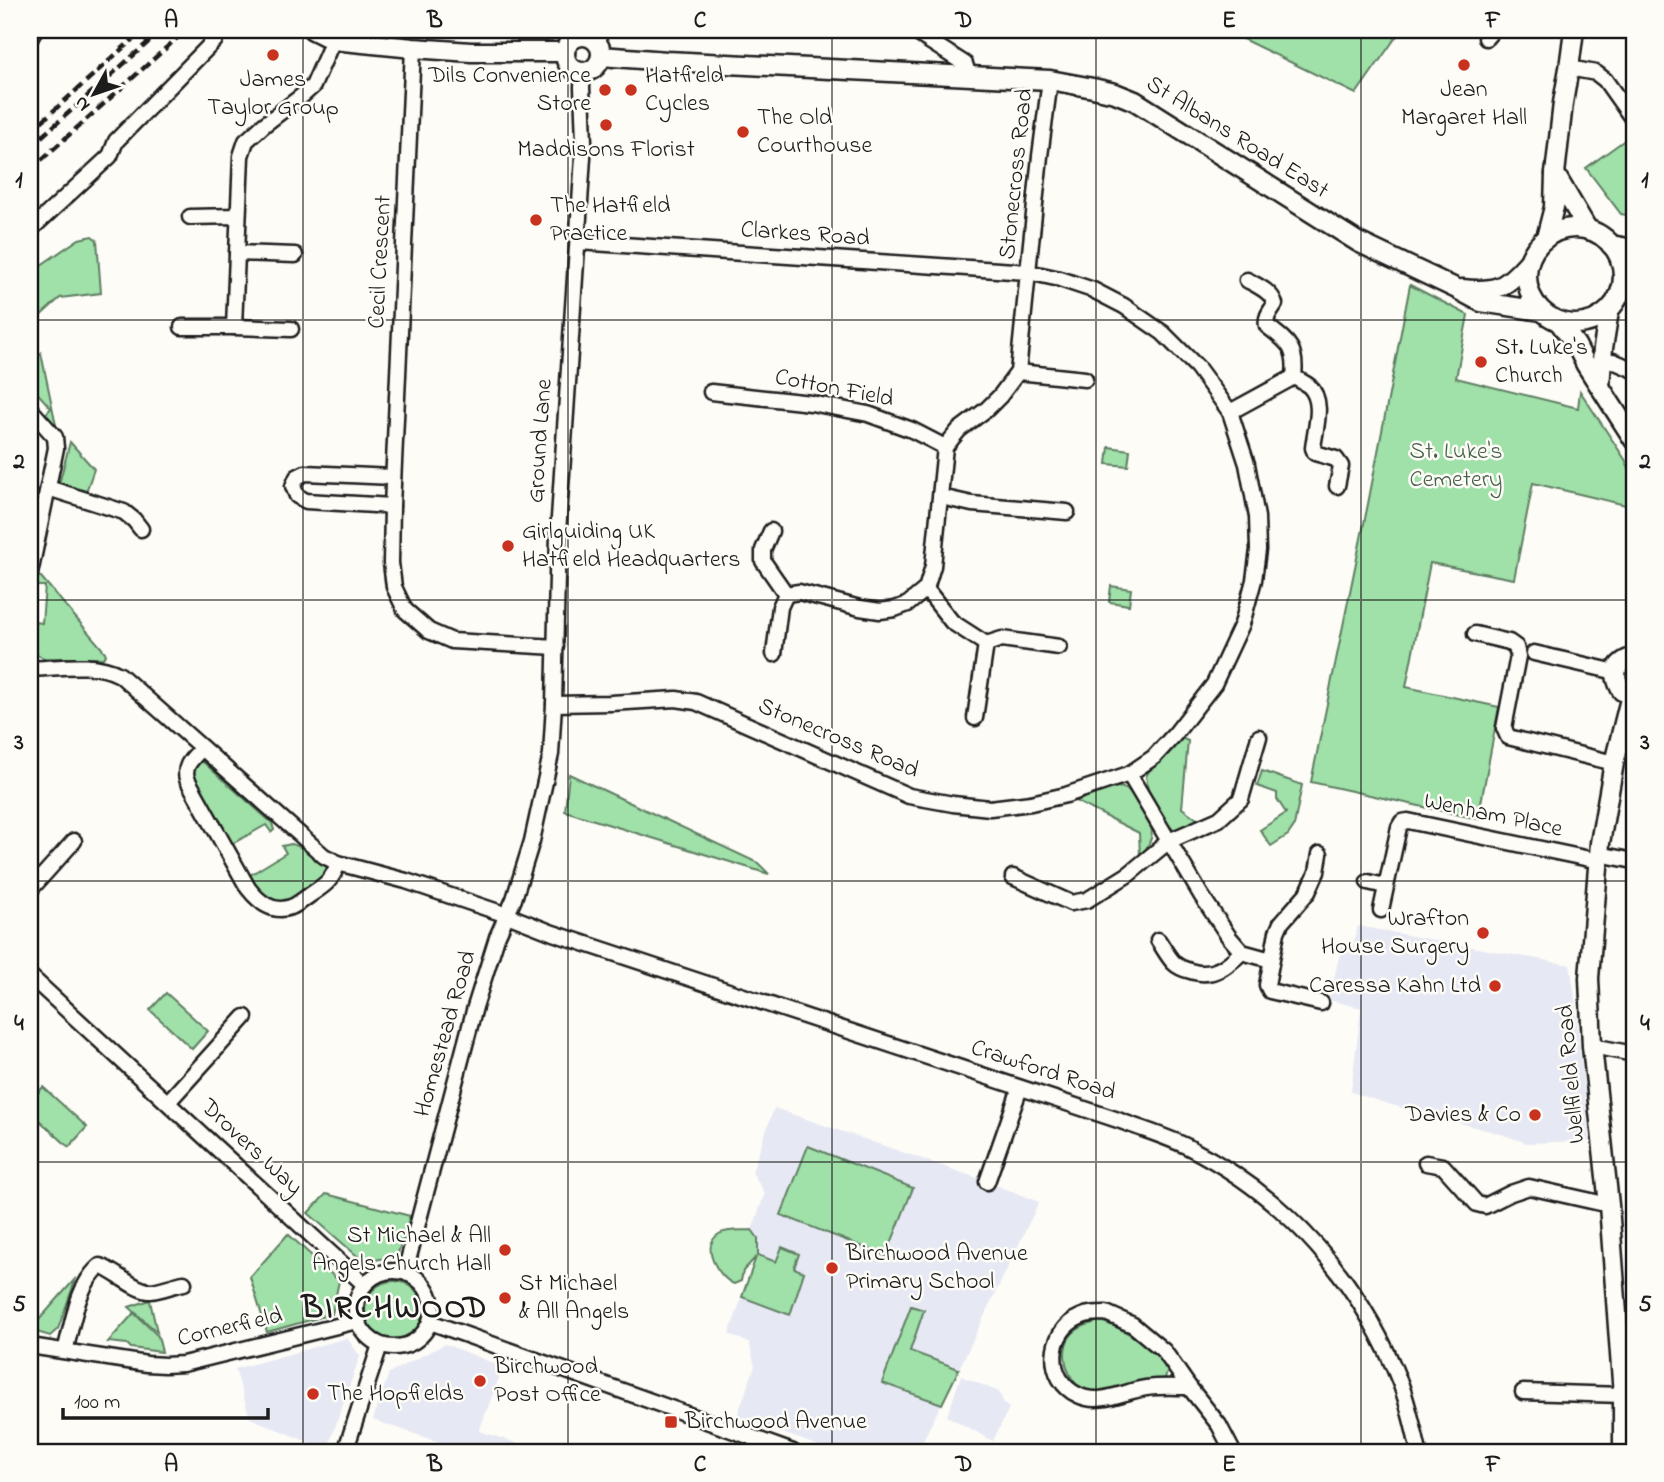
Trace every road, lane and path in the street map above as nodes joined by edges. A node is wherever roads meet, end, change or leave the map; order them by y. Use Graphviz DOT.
graph roads {
  1 [pos="35,30"];
  2 [pos="313,30"];
  3 [pos="912,30"];
  4 [pos="1574,30"];
  5 [pos="582,33"];
  6 [pos="30,39"];
  7 [pos="215,40"];
  8 [pos="333,40"];
  9 [pos="413,48"];
  10 [pos="565,52"];
  11 [pos="601,56"];
  12 [pos="1569,68"];
  13 [pos="583,72"];
  14 [pos="969,76"];
  15 [pos="1050,80"];
  16 [pos="1634,121"];
  17 [pos="1555,174"];
  18 [pos="238,216"];
  19 [pos="190,218"];
  20 [pos="30,230"];
  21 [pos="1588,230"];
  22 [pos="1546,238"];
  23 [pos="578,242"];
  24 [pos="1611,245"];
  25 [pos="1634,249"];
  26 [pos="237,253"];
  27 [pos="295,255"];
  28 [pos="1529,261"];
  29 [pos="1028,272"];
  30 [pos="1247,280"];
  31 [pos="1455,288"];
  32 [pos="1634,289"];
  33 [pos="1613,304"];
  34 [pos="1541,311"];
  35 [pos="1559,322"];
  36 [pos="182,327"];
  37 [pos="234,327"];
  38 [pos="291,330"];
  39 [pos="1613,361"];
  40 [pos="1634,370"];
  41 [pos="1018,372"];
  42 [pos="1294,377"];
  43 [pos="1085,380"];
  44 [pos="1600,386"];
  45 [pos="711,392"];
  46 [pos="30,409"];
  47 [pos="1230,412"];
  48 [pos="1634,440"];
  49 [pos="945,447"];
  50 [pos="393,477"];
  51 [pos="1337,486"];
  52 [pos="48,488"];
  53 [pos="941,497"];
  54 [pos="392,506"];
  55 [pos="1067,512"];
  56 [pos="141,529"];
  57 [pos="771,531"];
  58 [pos="30,574"];
  59 [pos="926,590"];
  60 [pos="786,594"];
  61 [pos="1475,634"];
  62 [pos="986,645"];
  63 [pos="556,647"];
  64 [pos="1059,647"];
  65 [pos="1534,653"];
  66 [pos="774,654"];
  67 [pos="1634,657"];
  68 [pos="30,668"];
  69 [pos="1616,672"];
  70 [pos="1633,695"];
  71 [pos="554,704"];
  72 [pos="975,718"];
  73 [pos="1259,737"];
  74 [pos="202,748"];
  75 [pos="1614,763"];
  76 [pos="1129,774"];
  77 [pos="539,812"];
  78 [pos="74,841"];
  79 [pos="1169,841"];
  80 [pos="1320,854"];
  81 [pos="1599,858"];
  82 [pos="1634,861"];
  83 [pos="338,863"];
  84 [pos="1013,877"];
  85 [pos="1368,882"];
  86 [pos="1385,886"];
  87 [pos="30,890"];
  88 [pos="1381,910"];
  89 [pos="507,915"];
  90 [pos="1158,940"];
  91 [pos="1242,952"];
  92 [pos="1271,960"];
  93 [pos="30,976"];
  94 [pos="1321,1003"];
  95 [pos="245,1017"];
  96 [pos="1592,1046"];
  97 [pos="1634,1054"];
  98 [pos="1020,1088"];
  99 [pos="168,1102"];
  100 [pos="1426,1163"];
  101 [pos="987,1182"];
  102 [pos="1609,1205"];
  103 [pos="405,1272"];
  104 [pos="184,1283"];
  105 [pos="364,1284"];
  106 [pos="357,1321"];
  107 [pos="430,1322"];
  108 [pos="380,1345"];
  109 [pos="30,1346"];
  110 [pos="65,1351"];
  111 [pos="1189,1387"];
  112 [pos="1523,1392"];
  113 [pos="1623,1395"];
  114 [pos="345,1452"];
  115 [pos="793,1452"];
  116 [pos="1233,1452"];
  117 [pos="1419,1452"];
  118 [pos="1623,1452"];
  1 -- 6 [label="street"];
  2 -- 8 [label="main road"];
  3 -- 14 [label="street"];
  4 -- 12 [label="main road"];
  5 -- 10 [label="main road"];
  5 -- 11 [label="main road"];
  7 -- 20 [label="street"];
  8 -- 9 [label="main road"];
  8 -- 18 [label="street"];
  9 -- 10 [label="main road"];
  9 -- 50 [label="street, Cecil Crescent"];
  10 -- 13 [label="main road"];
  11 -- 13 [label="main road"];
  11 -- 14 [label="main road, St Albans Road East"];
  12 -- 16 [label="street"];
  12 -- 17 [label="main road"];
  13 -- 23 [label="street, Ground Lane"];
  14 -- 15 [label="main road, St Albans Road East"];
  15 -- 29 [label="street, Stonecross Road"];
  15 -- 31 [label="main road, St Albans Road East"];
  17 -- 21 [label="main road"];
  17 -- 22 [label="main road"];
  18 -- 19 [label="street"];
  18 -- 26 [label="street"];
  21 -- 22 [label="main road"];
  21 -- 24 [label="main road"];
  22 -- 28 [label="main road"];
  23 -- 29 [label="street, Clarkes Road"];
  23 -- 63 [label="street, Ground Lane"];
  24 -- 25 [label="main road"];
  24 -- 33 [label="main road"];
  26 -- 27 [label="street"];
  26 -- 37 [label="street"];
  28 -- 31 [label="main road, St Albans Road East"];
  28 -- 34 [label="main road"];
  29 -- 41 [label="street"];
  29 -- 47 [label="street, Stonecross Road"];
  30 -- 42 [label="street"];
  31 -- 34 [label="main road, St Albans Road East"];
  32 -- 33 [label="main road"];
  33 -- 35 [label="main road"];
  33 -- 44 [label="main road"];
  34 -- 35 [label="main road"];
  35 -- 44 [label="main road"];
  36 -- 37 [label="street"];
  37 -- 38 [label="street"];
  39 -- 40 [label="street"];
  41 -- 43 [label="street"];
  41 -- 49 [label="street"];
  42 -- 47 [label="street"];
  42 -- 51 [label="street"];
  44 -- 48 [label="main road"];
  45 -- 49 [label="street, Cotton Field"];
  46 -- 52 [label="street"];
  47 -- 76 [label="street, Stonecross Road"];
  49 -- 53 [label="street"];
  50 -- 54 [label="street, Cecil Crescent"];
  50 -- 54 [label="street"];
  52 -- 56 [label="street"];
  52 -- 58 [label="street"];
  53 -- 55 [label="street"];
  53 -- 59 [label="street"];
  54 -- 63 [label="street, Cecil Crescent"];
  57 -- 60 [label="street"];
  59 -- 60 [label="street"];
  59 -- 62 [label="street"];
  60 -- 66 [label="street"];
  61 -- 75 [label="street"];
  62 -- 64 [label="street"];
  62 -- 72 [label="street"];
  63 -- 71 [label="street, Ground Lane"];
  65 -- 69 [label="street"];
  67 -- 69 [label="main road"];
  68 -- 74 [label="street"];
  69 -- 70 [label="main road, Wellfield Road"];
  70 -- 75 [label="main road, Wellfield Road"];
  71 -- 76 [label="street, Stonecross Road"];
  71 -- 77 [label="street, Ground Lane"];
  73 -- 79 [label="street"];
  74 -- 83 [label="street"];
  74 -- 83 [label="street"];
  75 -- 81 [label="main road, Wellfield Road"];
  76 -- 79 [label="street"];
  77 -- 89 [label="street, Homestead Road"];
  78 -- 87 [label="street"];
  79 -- 84 [label="street"];
  79 -- 91 [label="street"];
  80 -- 92 [label="street"];
  81 -- 82 [label="street, Wenham Place"];
  81 -- 86 [label="street, Wenham Place"];
  81 -- 96 [label="main road, Wellfield Road"];
  83 -- 89 [label="street, Crawford Road"];
  85 -- 86 [label="street"];
  86 -- 88 [label="street, Wenham Place"];
  89 -- 98 [label="street, Crawford Road"];
  89 -- 103 [label="street, Homestead Road"];
  90 -- 91 [label="street"];
  91 -- 92 [label="street"];
  92 -- 94 [label="street"];
  93 -- 99 [label="street, Drovers Way"];
  95 -- 99 [label="street, Drovers Way"];
  96 -- 97 [label="street"];
  96 -- 102 [label="main road, Wellfield Road"];
  98 -- 101 [label="street"];
  98 -- 117 [label="street, Crawford Road"];
  99 -- 105 [label="street, Drovers Way"];
  100 -- 102 [label="street"];
  102 -- 113 [label="main road, Wellfield Road"];
  103 -- 105 [label="street"];
  103 -- 107 [label="street"];
  104 -- 110 [label="street"];
  105 -- 106 [label="street"];
  106 -- 108 [label="street"];
  106 -- 110 [label="street, Cornerfield"];
  107 -- 108 [label="street"];
  107 -- 115 [label="street"];
  108 -- 114 [label="street"];
  109 -- 110 [label="street, Cornerfield"];
  111 -- 111 [label="street"];
  111 -- 116 [label="street"];
  112 -- 113 [label="street"];
  113 -- 118 [label="main road, Wellfield Road"];
}
